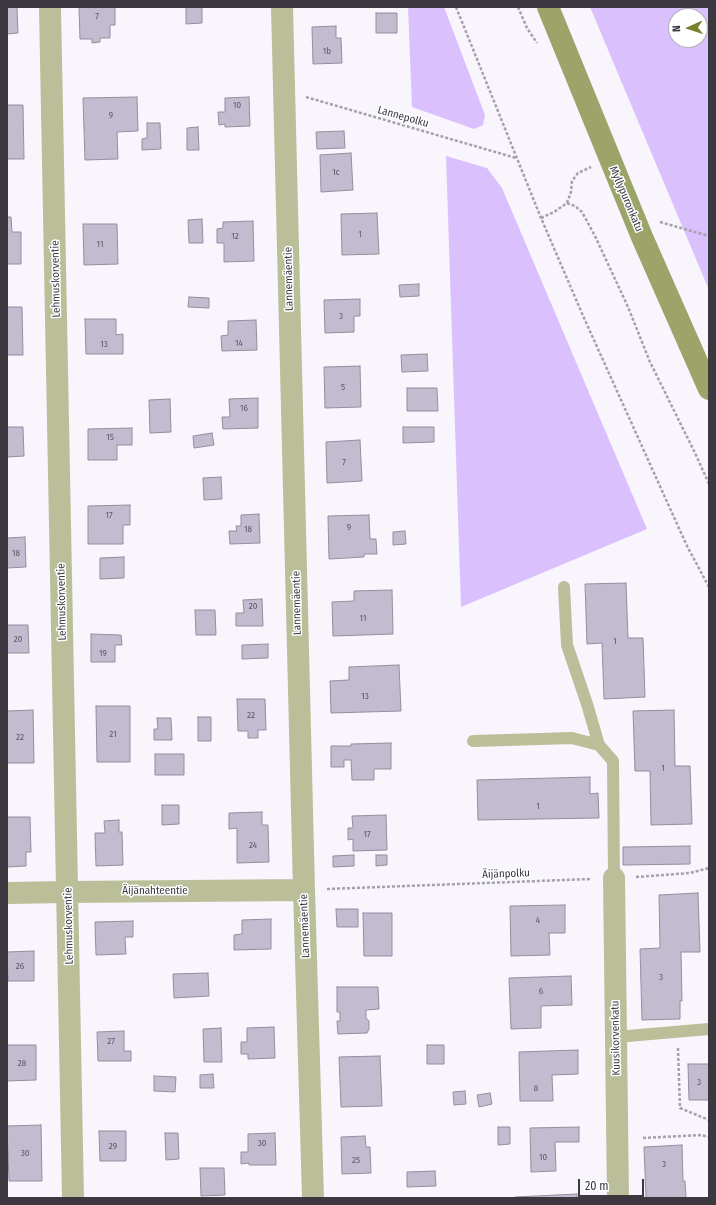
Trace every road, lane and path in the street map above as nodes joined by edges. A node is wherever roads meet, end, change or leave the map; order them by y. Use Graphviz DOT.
graph roads {
  1 [pos="50,7"];
  2 [pos="282,7"];
  3 [pos="456,7"];
  4 [pos="548,7"];
  5 [pos="284,90"];
  6 [pos="609,158"];
  7 [pos="517,159"];
  8 [pos="567,203"];
  9 [pos="541,218"];
  10 [pos="657,221"];
  11 [pos="709,236"];
  12 [pos="709,389"];
  13 [pos="709,484"];
  14 [pos="564,587"];
  15 [pos="709,588"];
  16 [pos="473,741"];
  17 [pos="599,745"];
  18 [pos="709,868"];
  19 [pos="614,878"];
  20 [pos="304,890"];
  21 [pos="68,892"];
  22 [pos="7,893"];
  23 [pos="709,1029"];
  24 [pos="677,1032"];
  25 [pos="616,1038"];
  26 [pos="709,1120"];
  27 [pos="709,1137"];
  28 [pos="642,1138"];
  29 [pos="73,1198"];
  30 [pos="313,1198"];
  31 [pos="618,1198"];
  1 -- 21 [label="street, Lehmuskorventie"];
  2 -- 5 [label="street, Lannemäentie"];
  3 -- 7 [label="path"];
  4 -- 6 [label="main road, Myllypuronkatu"];
  5 -- 7 [label="path, Lannepolku"];
  5 -- 20 [label="street, Lannemäentie"];
  6 -- 8 [label="path"];
  6 -- 12 [label="main road, Myllypuronkatu"];
  7 -- 9 [label="path"];
  8 -- 9 [label="path"];
  8 -- 13 [label="path"];
  9 -- 15 [label="path"];
  10 -- 11 [label="path"];
  14 -- 17 [label="lane"];
  16 -- 17 [label="lane"];
  17 -- 19 [label="lane"];
  18 -- 19 [label="path, Äijänpolku"];
  19 -- 20 [label="path, Äijänpolku"];
  19 -- 25 [label="street, Kuusikorvenkatu"];
  20 -- 21 [label="street, Äijänahteentie"];
  20 -- 30 [label="street, Lannemäentie"];
  21 -- 22 [label="street, Äijänahteentie"];
  21 -- 29 [label="street, Lehmuskorventie"];
  23 -- 24 [label="lane"];
  24 -- 25 [label="lane"];
  24 -- 26 [label="path"];
  25 -- 31 [label="street, Kuusikorvenkatu"];
  27 -- 28 [label="path"];
}
